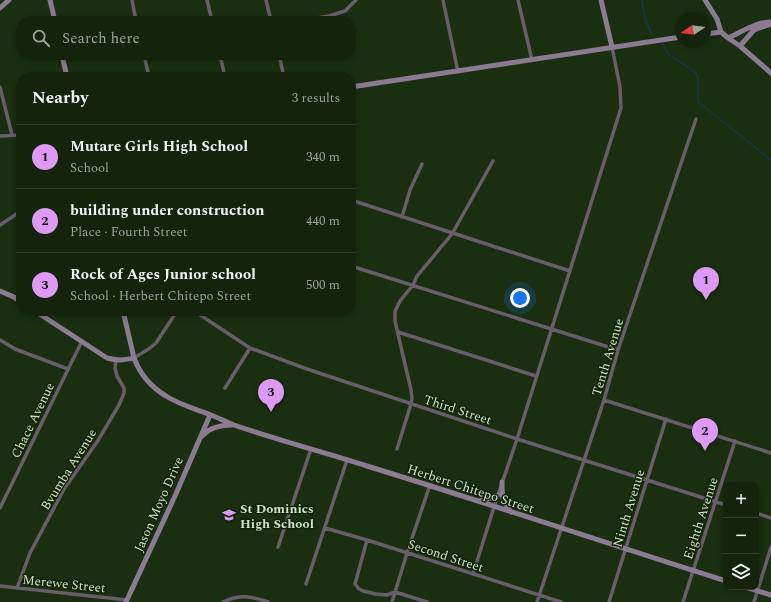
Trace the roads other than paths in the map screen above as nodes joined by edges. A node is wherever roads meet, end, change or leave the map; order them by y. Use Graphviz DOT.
graph roads {
  1 [pos="9,0"];
  2 [pos="50,0"];
  3 [pos="132,0"];
  4 [pos="207,0"];
  5 [pos="266,0"];
  6 [pos="356,0"];
  7 [pos="442,0"];
  8 [pos="518,0"];
  9 [pos="601,0"];
  10 [pos="705,0"];
  11 [pos="0,8"];
  12 [pos="54,16"];
  13 [pos="135,16"];
  14 [pos="211,16"];
  15 [pos="270,16"];
  16 [pos="329,16"];
  17 [pos="771,23"];
  18 [pos="748,28"];
  19 [pos="721,32"];
  20 [pos="711,33"];
  21 [pos="675,38"];
  22 [pos="728,38"];
  23 [pos="740,46"];
  24 [pos="612,47"];
  25 [pos="63,60"];
  26 [pos="145,60"];
  27 [pos="221,60"];
  28 [pos="280,60"];
  29 [pos="532,60"];
  30 [pos="66,72"];
  31 [pos="148,72"];
  32 [pos="224,72"];
  33 [pos="283,72"];
  34 [pos="458,72"];
  35 [pos="771,73"];
  36 [pos="0,87"];
  37 [pos="356,87"];
  38 [pos="696,119"];
  39 [pos="12,135"];
  40 [pos="16,135"];
  41 [pos="0,136"];
  42 [pos="493,161"];
  43 [pos="422,164"];
  44 [pos="356,202"];
  45 [pos="16,214"];
  46 [pos="402,216"];
  47 [pos="0,225"];
  48 [pos="452,234"];
  49 [pos="356,268"];
  50 [pos="570,271"];
  51 [pos="413,285"];
  52 [pos="0,290"];
  53 [pos="16,298"];
  54 [pos="43,316"];
  55 [pos="124,316"];
  56 [pos="174,316"];
  57 [pos="202,316"];
  58 [pos="551,329"];
  59 [pos="398,332"];
  60 [pos="0,340"];
  61 [pos="82,341"];
  62 [pos="250,348"];
  63 [pos="618,350"];
  64 [pos="134,358"];
  65 [pos="116,360"];
  66 [pos="68,370"];
  67 [pos="536,376"];
  68 [pos="225,388"];
  69 [pos="604,400"];
  70 [pos="411,404"];
  71 [pos="210,415"];
  72 [pos="666,420"];
  73 [pos="233,425"];
  74 [pos="517,439"];
  75 [pos="735,441"];
  76 [pos="198,443"];
  77 [pos="311,449"];
  78 [pos="397,449"];
  79 [pos="771,453"];
  80 [pos="347,460"];
  81 [pos="584,460"];
  82 [pos="647,480"];
  83 [pos="502,482"];
  84 [pos="430,485"];
  85 [pos="498,494"];
  86 [pos="479,502"];
  87 [pos="716,502"];
  88 [pos="723,503"];
  89 [pos="494,506"];
  90 [pos="0,508"];
  91 [pos="511,512"];
  92 [pos="759,514"];
  93 [pos="771,518"];
  94 [pos="325,528"];
  95 [pos="561,528"];
  96 [pos="367,540"];
  97 [pos="278,547"];
  98 [pos="771,547"];
  99 [pos="626,549"];
  100 [pos="407,553"];
  101 [pos="693,571"];
  102 [pos="473,574"];
  103 [pos="723,580"];
  104 [pos="306,584"];
  105 [pos="0,586"];
  106 [pos="17,588"];
  107 [pos="754,590"];
  108 [pos="757,591"];
  109 [pos="396,592"];
  110 [pos="539,595"];
  111 [pos="771,595"];
  112 [pos="126,601"];
  113 [pos="223,602"];
  114 [pos="268,602"];
  115 [pos="392,602"];
  116 [pos="428,602"];
  117 [pos="537,602"];
  118 [pos="561,602"];
  119 [pos="610,602"];
  120 [pos="683,602"];
  121 [pos="754,602"];
  1 -- 11 [label="street"];
  2 -- 12 [label="street"];
  3 -- 13 [label="street"];
  4 -- 14 [label="street"];
  5 -- 15 [label="street"];
  6 -- 16 [label="street"];
  7 -- 34 [label="street"];
  8 -- 29 [label="street"];
  9 -- 24 [label="street"];
  10 -- 19 [label="street"];
  17 -- 18 [label="street"];
  17 -- 23 [label="street"];
  18 -- 22 [label="street"];
  18 -- 23 [label="street"];
  19 -- 20 [label="street"];
  19 -- 22 [label="street"];
  21 -- 24 [label="street"];
  22 -- 23 [label="street"];
  23 -- 35 [label="street"];
  24 -- 29 [label="street"];
  24 -- 50 [label="street"];
  25 -- 30 [label="street"];
  26 -- 31 [label="street"];
  27 -- 32 [label="street"];
  28 -- 33 [label="street"];
  29 -- 34 [label="street"];
  34 -- 37 [label="street"];
  36 -- 39 [label="street"];
  38 -- 63 [label="street, Tenth Avenue"];
  39 -- 40 [label="street"];
  39 -- 41 [label="street"];
  42 -- 48 [label="street"];
  43 -- 46 [label="street"];
  44 -- 46 [label="street"];
  45 -- 47 [label="street"];
  46 -- 48 [label="street"];
  48 -- 50 [label="street"];
  48 -- 51 [label="street"];
  49 -- 51 [label="street"];
  50 -- 58 [label="street"];
  51 -- 58 [label="street"];
  51 -- 59 [label="street"];
  52 -- 53 [label="street"];
  54 -- 61 [label="street"];
  55 -- 64 [label="street, Herbert Chitepo Street"];
  56 -- 64 [label="street"];
  57 -- 62 [label="street, Third Street"];
  58 -- 63 [label="street"];
  58 -- 67 [label="street"];
  59 -- 67 [label="street"];
  59 -- 70 [label="street"];
  60 -- 66 [label="street"];
  61 -- 65 [label="street"];
  61 -- 66 [label="street, Chace Avenue"];
  62 -- 68 [label="street"];
  62 -- 70 [label="street, Third Street"];
  63 -- 69 [label="street, Tenth Avenue"];
  64 -- 65 [label="street"];
  64 -- 71 [label="street, Herbert Chitepo Street"];
  65 -- 106 [label="street, Bvumba Avenue"];
  66 -- 90 [label="street, Chace Avenue"];
  67 -- 74 [label="street"];
  69 -- 72 [label="street"];
  69 -- 81 [label="street, Tenth Avenue"];
  70 -- 74 [label="street, Third Street"];
  70 -- 78 [label="street"];
  71 -- 73 [label="street, Herbert Chitepo Street"];
  71 -- 76 [label="street, Jason Moyo Drive"];
  72 -- 75 [label="street"];
  72 -- 82 [label="street, Ninth Avenue"];
  73 -- 76 [label="street"];
  73 -- 77 [label="street, Herbert Chitepo Street"];
  74 -- 81 [label="street, Third Street"];
  74 -- 83 [label="street"];
  75 -- 79 [label="street"];
  75 -- 87 [label="street, Eighth Avenue"];
  76 -- 112 [label="street, Jason Moyo Drive"];
  77 -- 80 [label="street, Herbert Chitepo Street"];
  77 -- 97 [label="street"];
  80 -- 84 [label="street, Herbert Chitepo Street"];
  80 -- 94 [label="street"];
  81 -- 82 [label="street, Third Street"];
  81 -- 95 [label="street, Tenth Avenue"];
  82 -- 87 [label="street, Third Street"];
  82 -- 99 [label="street, Ninth Avenue"];
  83 -- 85 [label="street"];
  83 -- 91 [label="street"];
  84 -- 86 [label="street, Herbert Chitepo Street"];
  84 -- 100 [label="street"];
  85 -- 86 [label="street"];
  85 -- 89 [label="street"];
  86 -- 89 [label="street, Herbert Chitepo Street"];
  87 -- 88 [label="street, Third Street"];
  87 -- 101 [label="street, Eighth Avenue"];
  89 -- 91 [label="street, Herbert Chitepo Street"];
  89 -- 102 [label="street"];
  91 -- 95 [label="street, Herbert Chitepo Street"];
  92 -- 93 [label="street"];
  94 -- 96 [label="street, Second Street"];
  94 -- 104 [label="street"];
  95 -- 99 [label="street, Herbert Chitepo Street"];
  95 -- 110 [label="street, Tenth Avenue"];
  96 -- 100 [label="street, Second Street"];
  96 -- 109 [label="street"];
  98 -- 108 [label="street"];
  99 -- 101 [label="street, Herbert Chitepo Street"];
  99 -- 119 [label="street, Ninth Avenue"];
  100 -- 102 [label="street, Second Street"];
  100 -- 109 [label="street"];
  101 -- 103 [label="street, Herbert Chitepo Street"];
  101 -- 120 [label="street, Eighth Avenue"];
  102 -- 110 [label="street, Second Street"];
  105 -- 106 [label="street, Merewe Street"];
  106 -- 112 [label="street, Merewe Street"];
  107 -- 108 [label="street"];
  108 -- 111 [label="street"];
  108 -- 121 [label="street"];
  109 -- 115 [label="street"];
  109 -- 116 [label="street"];
  110 -- 117 [label="street, Tenth Avenue"];
  110 -- 118 [label="street, Second Street"];
  113 -- 114 [label="street"];
}
